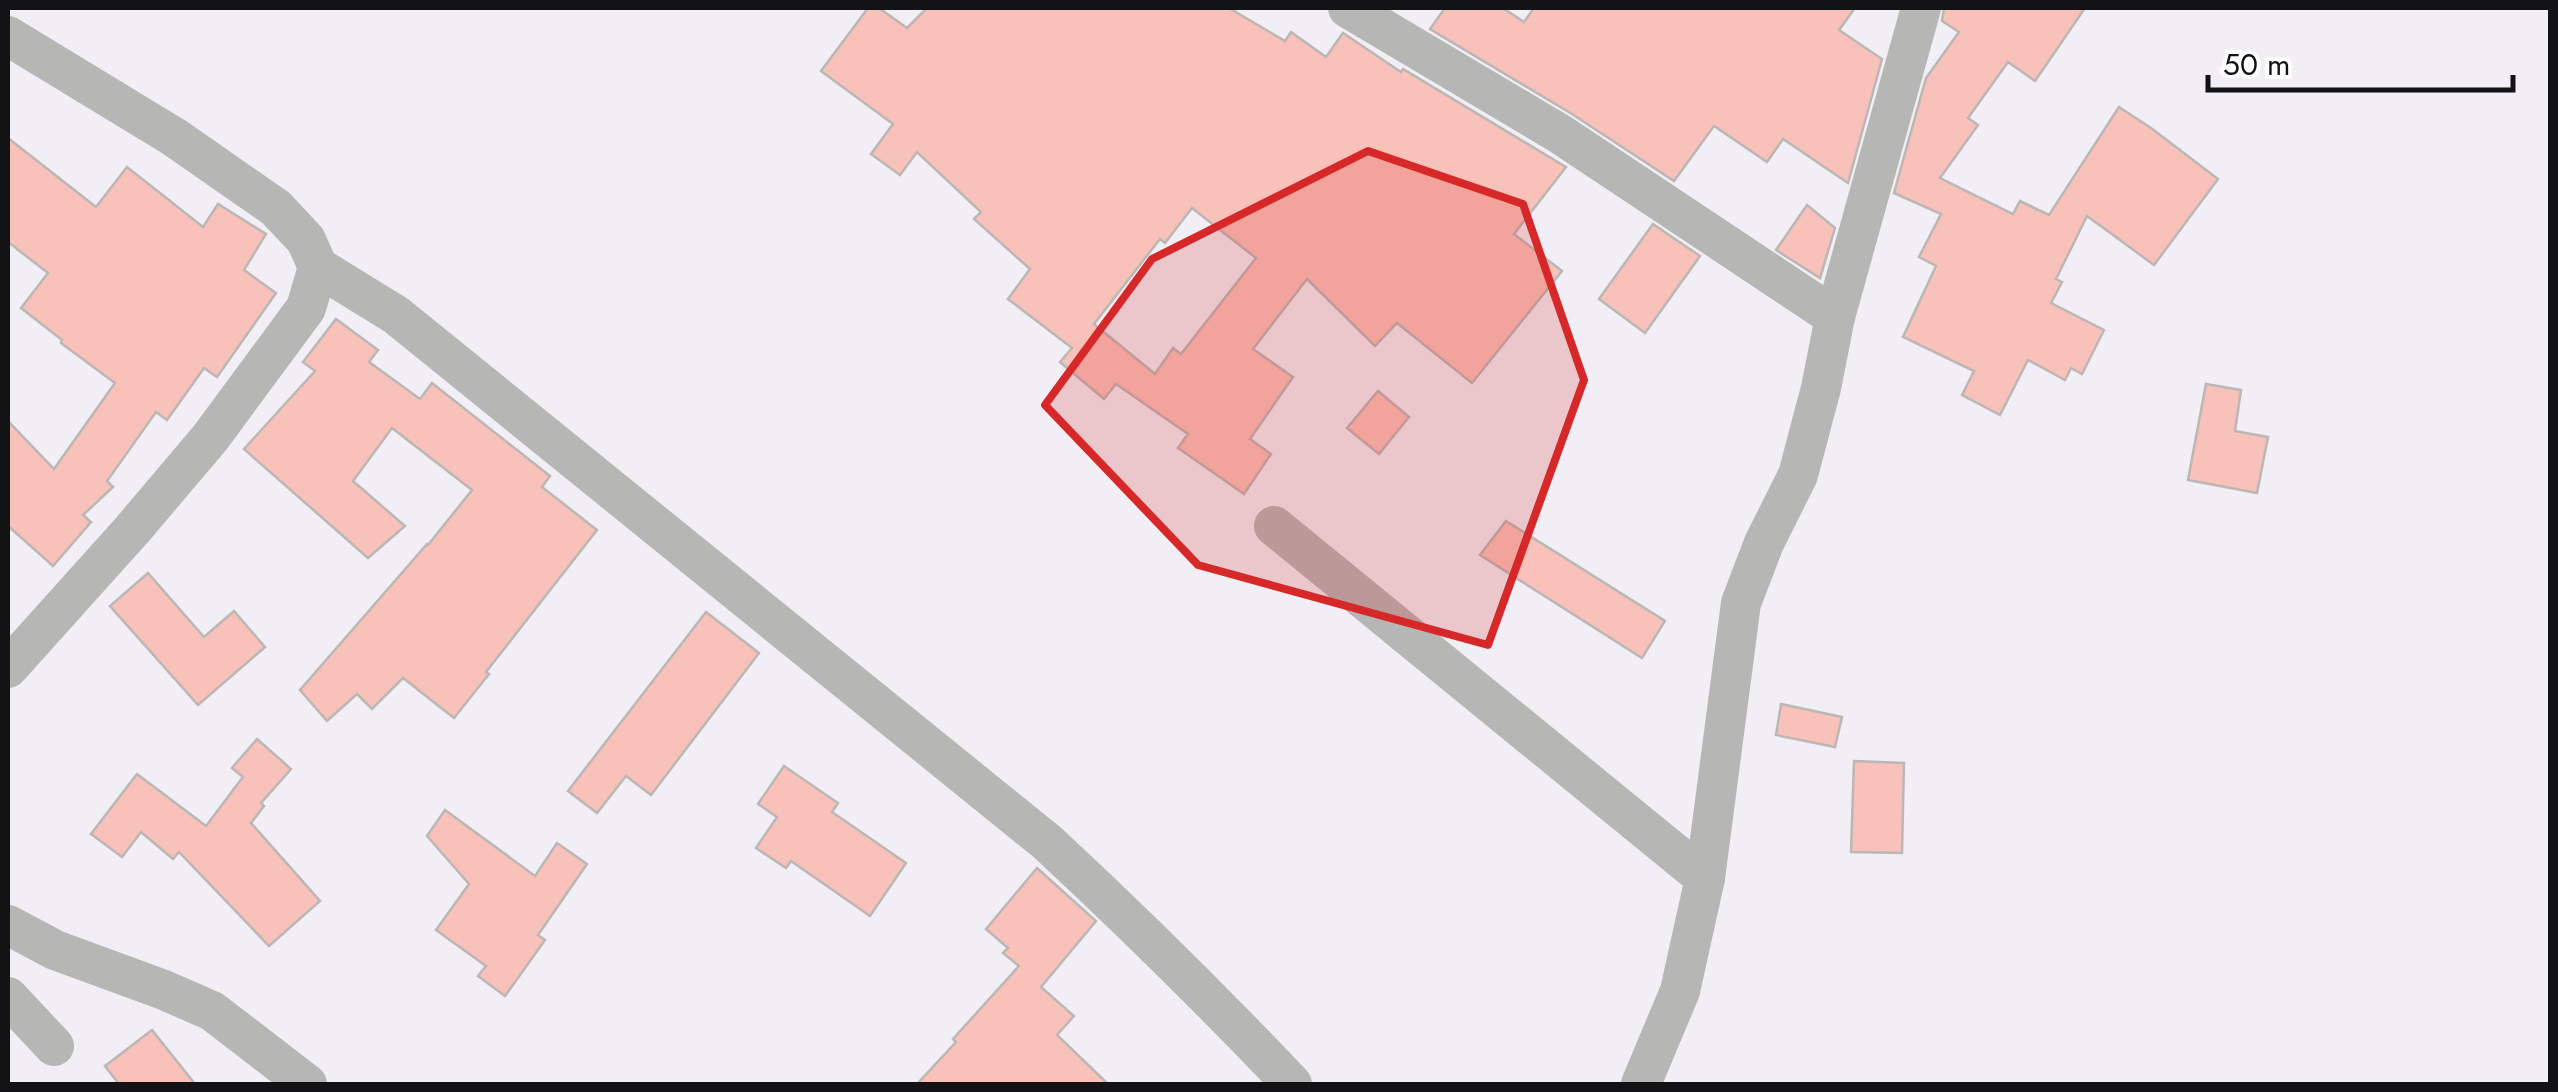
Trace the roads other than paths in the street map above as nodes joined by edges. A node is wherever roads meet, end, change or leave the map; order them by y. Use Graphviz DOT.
graph roads {
  1 [pos="1348,8"];
  2 [pos="1921,8"];
  3 [pos="8,36"];
  4 [pos="318,267"];
  5 [pos="1834,317"];
  6 [pos="1274,526"];
  7 [pos="8,668"];
  8 [pos="1704,878"];
  9 [pos="8,925"];
  10 [pos="8,998"];
  11 [pos="54,1046"];
  12 [pos="307,1084"];
  13 [pos="1292,1084"];
  14 [pos="1641,1084"];
  1 -- 5 [label="street"];
  2 -- 5 [label="street"];
  3 -- 4 [label="street"];
  4 -- 7 [label="street"];
  4 -- 13 [label="street"];
  5 -- 8 [label="street"];
  6 -- 8 [label="street"];
  8 -- 14 [label="street"];
  9 -- 12 [label="street"];
  10 -- 11 [label="street"];
}
